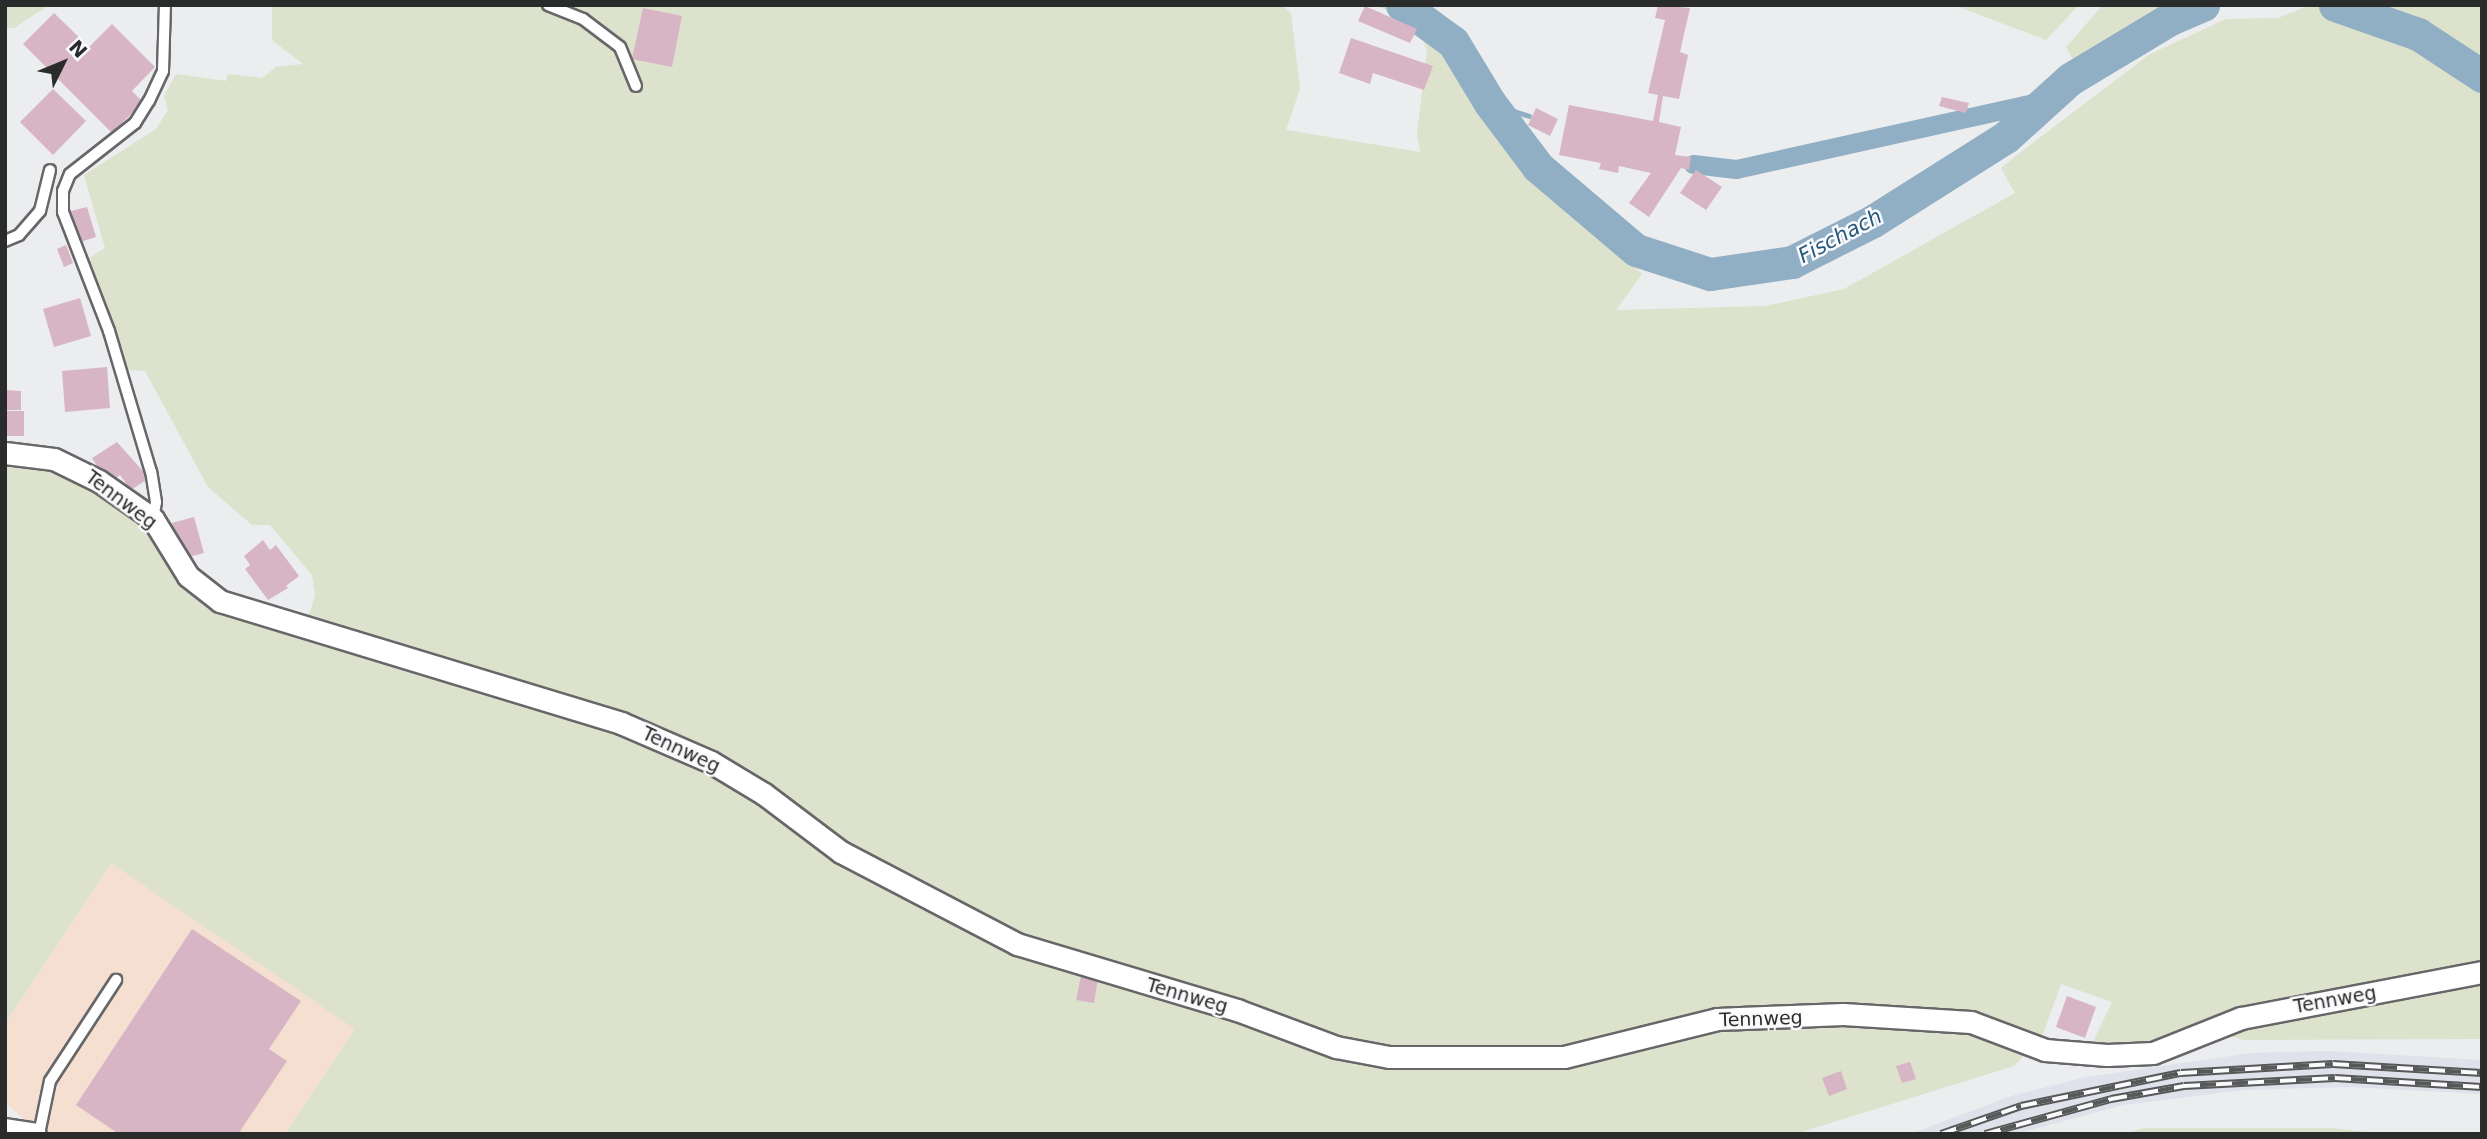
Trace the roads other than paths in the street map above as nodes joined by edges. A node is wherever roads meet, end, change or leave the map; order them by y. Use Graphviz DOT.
graph roads {
  1 [pos="165,5"];
  2 [pos="548,5"];
  3 [pos="636,86"];
  4 [pos="50,170"];
  5 [pos="5,241"];
  6 [pos="5,453"];
  7 [pos="153,519"];
  8 [pos="2482,972"];
  9 [pos="116,980"];
  10 [pos="5,1129"];
  11 [pos="37,1134"];
  1 -- 7 [label="lane"];
  2 -- 3 [label="lane"];
  4 -- 5 [label="lane"];
  6 -- 7 [label="street, Tennweg"];
  7 -- 8 [label="street, Tennweg"];
  9 -- 11 [label="lane"];
  10 -- 11 [label="street"];
}
